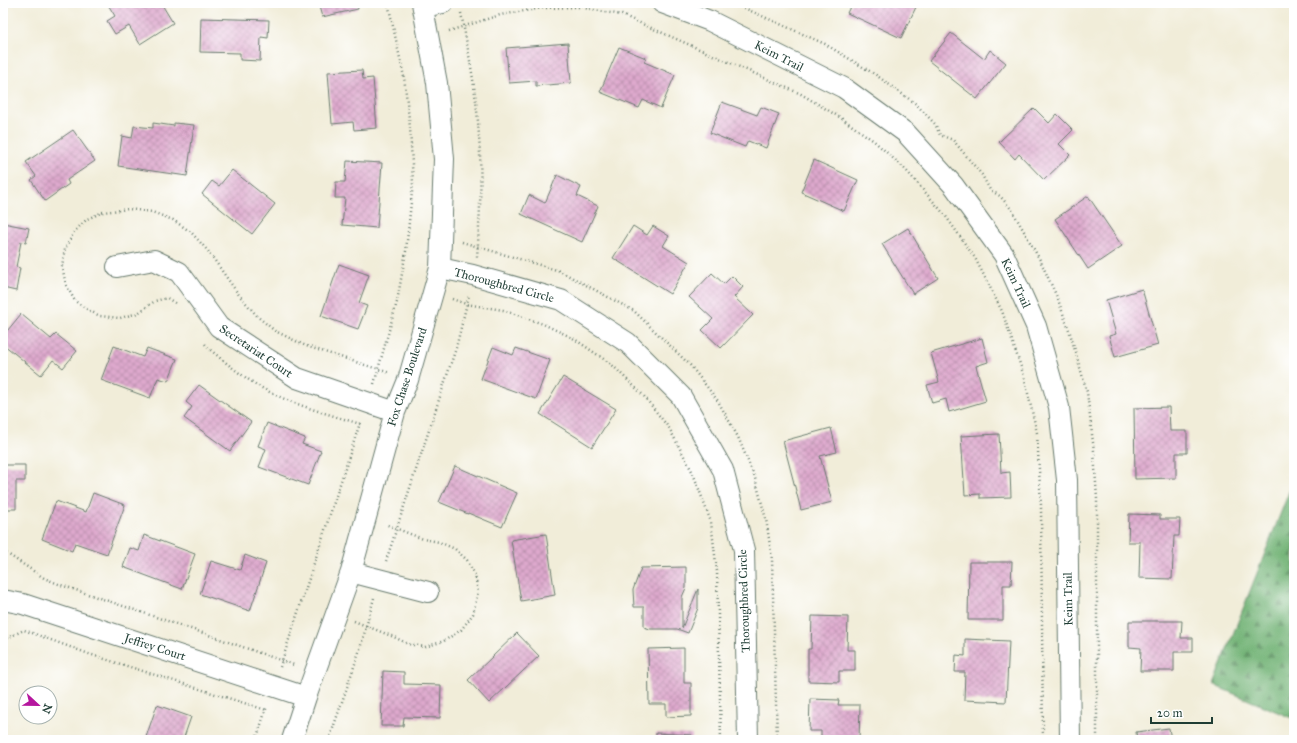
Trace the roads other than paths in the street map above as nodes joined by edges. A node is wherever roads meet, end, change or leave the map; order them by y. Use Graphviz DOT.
graph roads {
  1 [pos="443,3"];
  2 [pos="662,3"];
  3 [pos="423,5"];
  4 [pos="117,266"];
  5 [pos="440,268"];
  6 [pos="395,412"];
  7 [pos="351,572"];
  8 [pos="428,592"];
  9 [pos="3,600"];
  10 [pos="306,697"];
  11 [pos="292,740"];
  12 [pos="748,740"];
  13 [pos="1070,740"];
  1 -- 3 [label="street"];
  2 -- 13 [label="street, Keim Trail"];
  3 -- 5 [label="street, Fox Chase Boulevard"];
  4 -- 6 [label="street, Secretariat Court"];
  5 -- 6 [label="street, Fox Chase Boulevard"];
  5 -- 12 [label="street, Thoroughbred Circle"];
  6 -- 7 [label="street, Fox Chase Boulevard"];
  7 -- 8 [label="street"];
  7 -- 10 [label="street, Fox Chase Boulevard"];
  9 -- 10 [label="street, Jeffrey Court"];
  10 -- 11 [label="street, Fox Chase Boulevard"];
}
